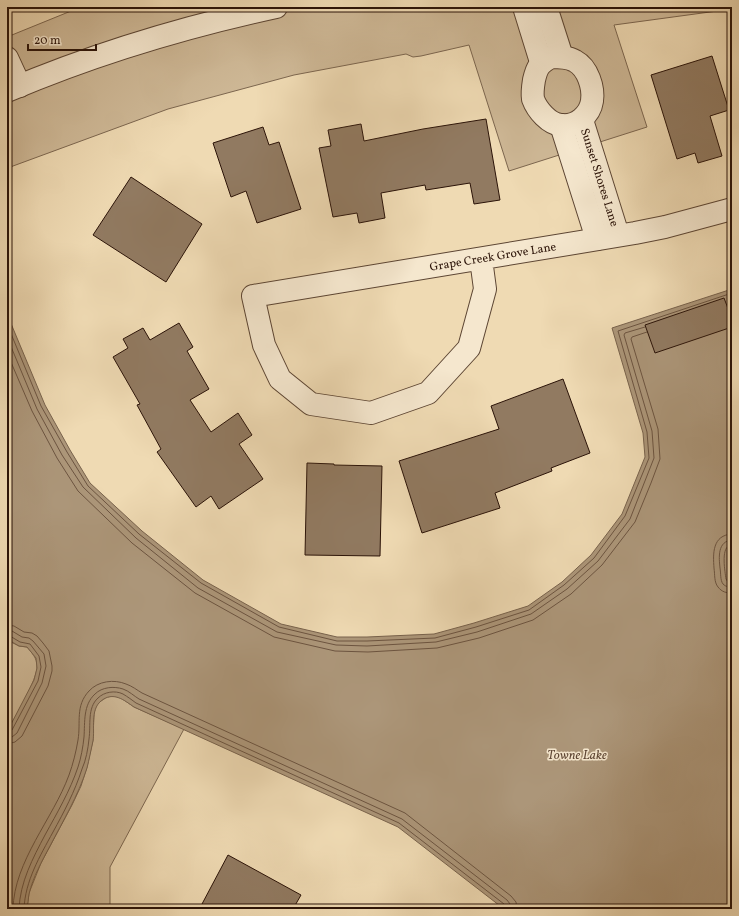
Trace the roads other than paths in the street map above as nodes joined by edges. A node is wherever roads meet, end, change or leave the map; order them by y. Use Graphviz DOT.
graph roads {
  1 [pos="276,7"];
  2 [pos="524,7"];
  3 [pos="546,7"];
  4 [pos="7,58"];
  5 [pos="552,60"];
  6 [pos="13,88"];
  7 [pos="582,120"];
  8 [pos="561,125"];
  9 [pos="732,209"];
  10 [pos="618,235"];
  11 [pos="596,239"];
  12 [pos="481,259"];
  1 -- 6 [label="street"];
  2 -- 5 [label="street"];
  3 -- 5 [label="street"];
  4 -- 6 [label="street"];
  5 -- 7 [label="street"];
  5 -- 8 [label="street"];
  7 -- 8 [label="street"];
  7 -- 10 [label="street, Sunset Shores Lane"];
  8 -- 11 [label="street, Sunset Shores Lane"];
  9 -- 10 [label="street, Grape Creek Grove Lane"];
  10 -- 11 [label="street, Grape Creek Grove Lane"];
  11 -- 12 [label="street, Grape Creek Grove Lane"];
  12 -- 12 [label="street, Grape Creek Grove Lane"];
}
